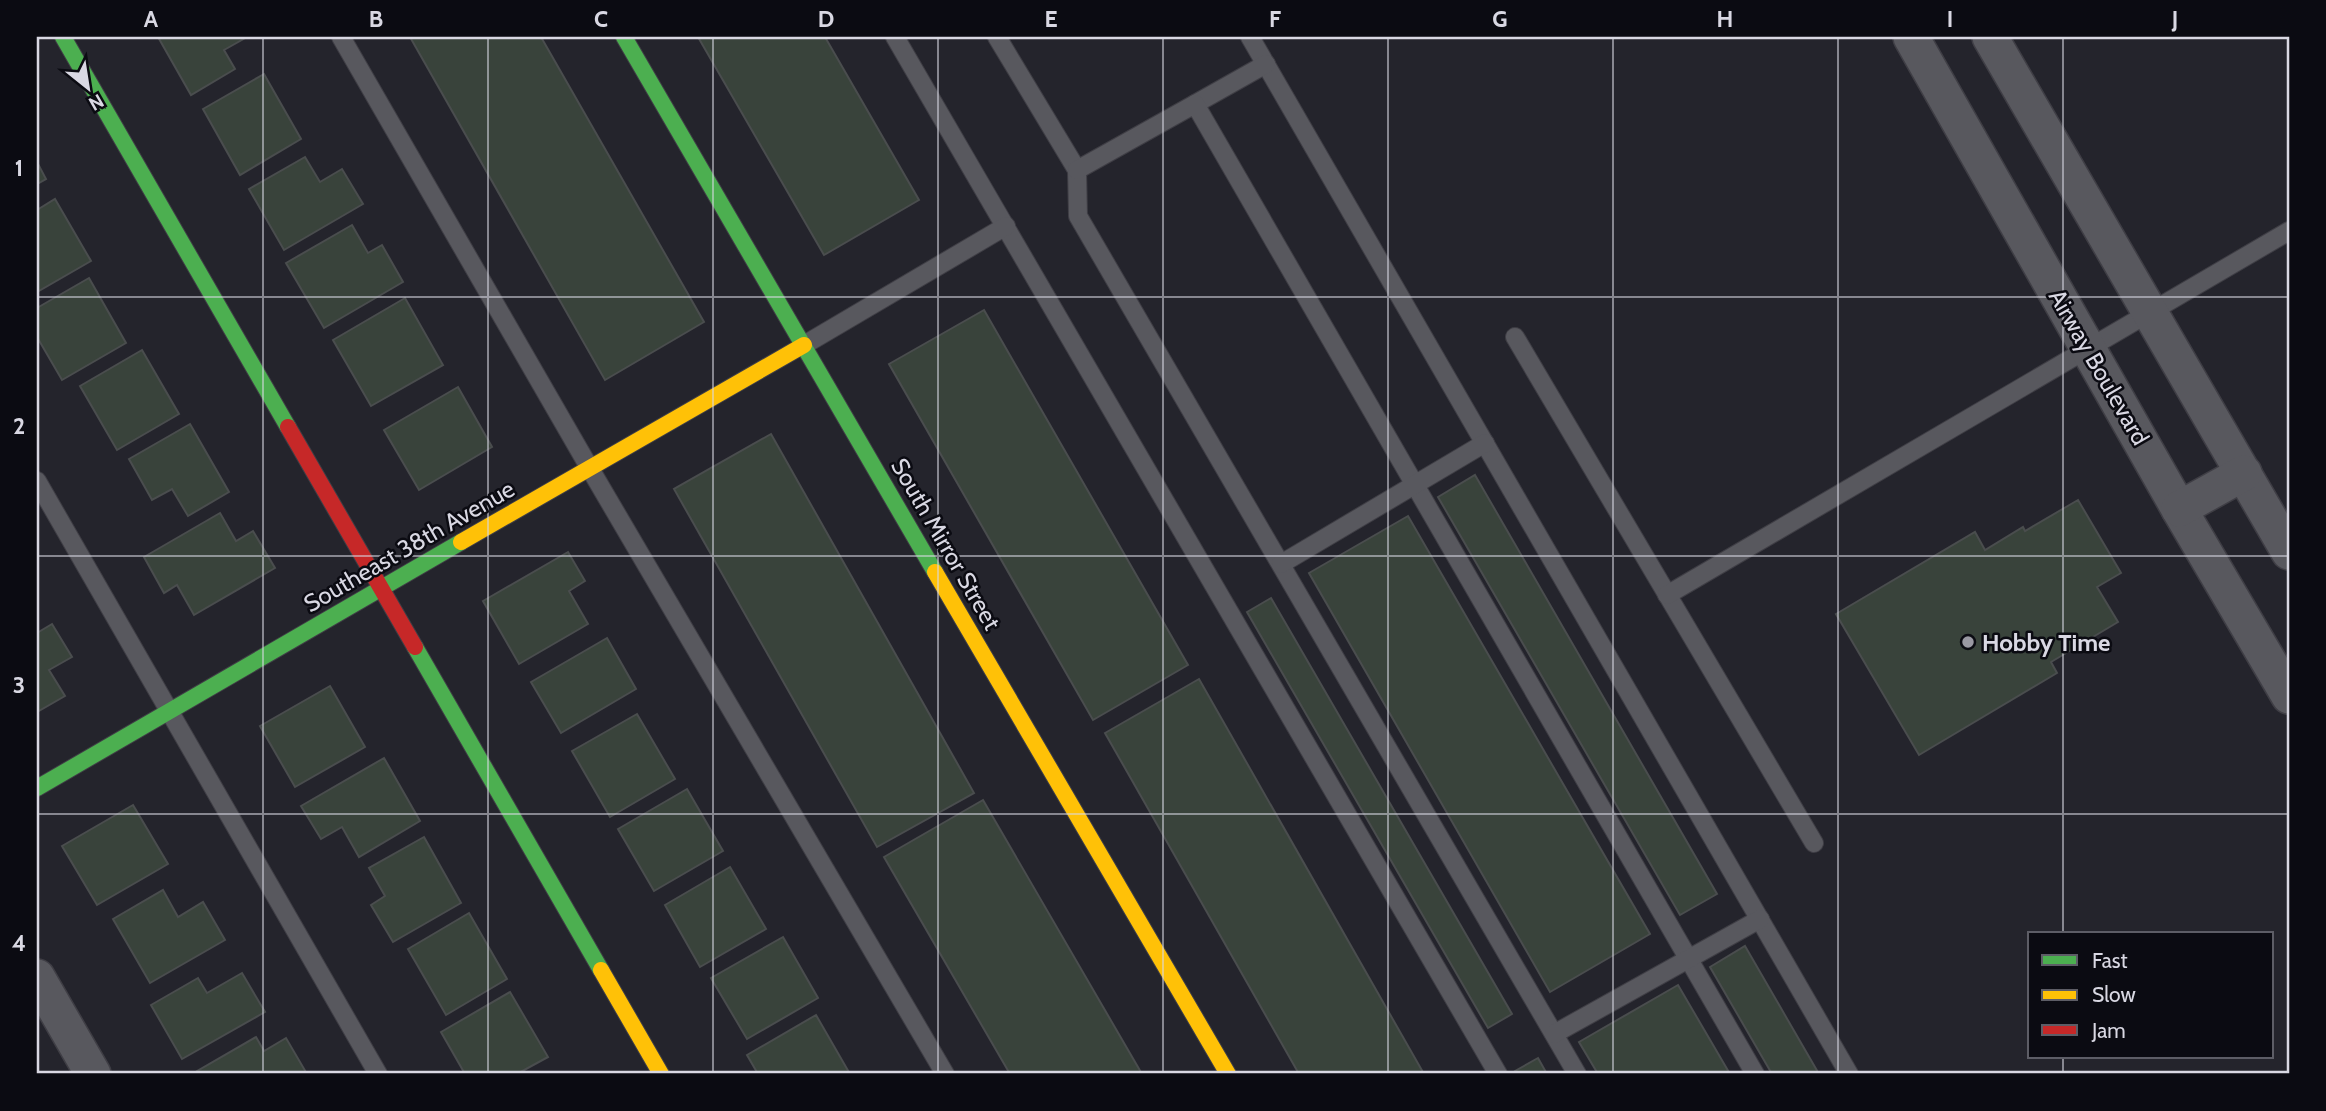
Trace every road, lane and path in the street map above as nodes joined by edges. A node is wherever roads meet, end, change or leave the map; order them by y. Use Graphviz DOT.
graph roads {
  1 [pos="63,37"];
  2 [pos="341,37"];
  3 [pos="624,37"];
  4 [pos="895,37"];
  5 [pos="997,37"];
  6 [pos="1250,37"];
  7 [pos="1911,37"];
  8 [pos="1990,37"];
  9 [pos="1266,64"];
  10 [pos="1195,104"];
  11 [pos="1077,170"];
  12 [pos="1006,226"];
  13 [pos="2289,230"];
  14 [pos="2150,312"];
  15 [pos="1515,337"];
  16 [pos="804,345"];
  17 [pos="2088,349"];
  18 [pos="1485,443"];
  19 [pos="589,467"];
  20 [pos="2244,473"];
  21 [pos="37,481"];
  22 [pos="1415,485"];
  23 [pos="2179,509"];
  24 [pos="2289,552"];
  25 [pos="1281,564"];
  26 [pos="381,588"];
  27 [pos="1667,595"];
  28 [pos="2289,696"];
  29 [pos="169,712"];
  30 [pos="37,788"];
  31 [pos="1814,843"];
  32 [pos="1760,919"];
  33 [pos="1689,959"];
  34 [pos="37,977"];
  35 [pos="1554,1034"];
  36 [pos="93,1074"];
  37 [pos="378,1074"];
  38 [pos="661,1074"];
  39 [pos="946,1074"];
  40 [pos="1228,1074"];
  41 [pos="1498,1074"];
  42 [pos="1577,1074"];
  43 [pos="1755,1074"];
  44 [pos="1849,1074"];
  1 -- 26 [label="street"];
  2 -- 19 [label="lane"];
  3 -- 16 [label="street, South Mirror Street"];
  4 -- 12 [label="lane"];
  5 -- 11 [label="lane"];
  6 -- 9 [label="lane"];
  7 -- 17 [label="street, Airway Boulevard"];
  8 -- 14 [label="street"];
  9 -- 10 [label="lane"];
  9 -- 18 [label="lane"];
  10 -- 11 [label="lane"];
  10 -- 22 [label="lane"];
  11 -- 25 [label="lane"];
  12 -- 16 [label="lane"];
  12 -- 41 [label="lane"];
  13 -- 14 [label="lane"];
  14 -- 17 [label="lane"];
  14 -- 20 [label="street"];
  15 -- 27 [label="lane"];
  16 -- 19 [label="street, Southeast 38th Avenue"];
  16 -- 40 [label="street, South Mirror Street"];
  17 -- 23 [label="street, Airway Boulevard"];
  17 -- 27 [label="lane"];
  18 -- 22 [label="lane"];
  18 -- 32 [label="lane"];
  19 -- 26 [label="street, Southeast 38th Avenue"];
  19 -- 39 [label="lane"];
  20 -- 23 [label="street"];
  20 -- 24 [label="street"];
  21 -- 29 [label="lane"];
  22 -- 25 [label="lane"];
  22 -- 33 [label="lane"];
  23 -- 28 [label="street, Airway Boulevard"];
  25 -- 35 [label="lane"];
  26 -- 29 [label="street, Southeast 38th Avenue"];
  26 -- 38 [label="street"];
  27 -- 31 [label="lane"];
  29 -- 30 [label="street, Southeast 38th Avenue"];
  29 -- 37 [label="lane"];
  32 -- 33 [label="lane"];
  32 -- 44 [label="lane"];
  33 -- 35 [label="lane"];
  33 -- 43 [label="lane"];
  34 -- 36 [label="street"];
  35 -- 42 [label="lane"];
}
